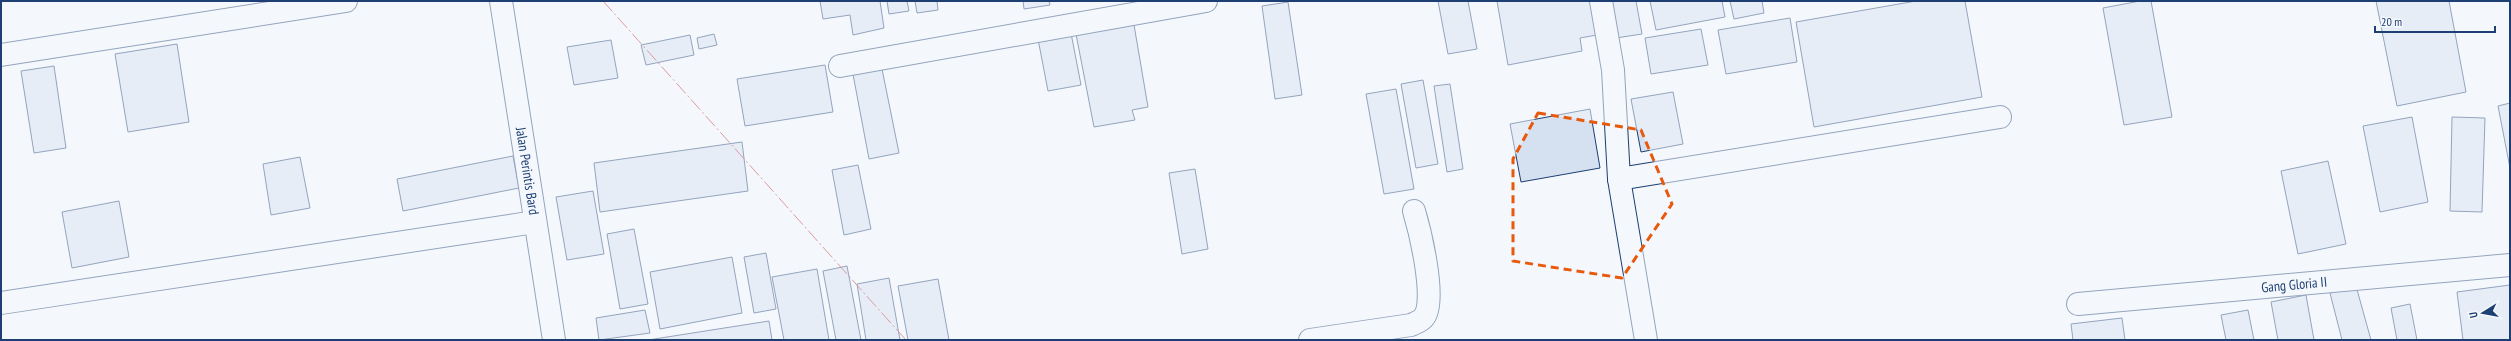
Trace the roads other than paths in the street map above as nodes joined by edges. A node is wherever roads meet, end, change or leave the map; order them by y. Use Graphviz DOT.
graph roads {
  1 [pos="346,1"];
  2 [pos="501,1"];
  3 [pos="1206,1"];
  4 [pos="1601,1"];
  5 [pos="1,55"];
  6 [pos="840,66"];
  7 [pos="2000,117"];
  8 [pos="1619,180"];
  9 [pos="1414,211"];
  10 [pos="535,222"];
  11 [pos="2510,265"];
  12 [pos="1,303"];
  13 [pos="2078,304"];
  14 [pos="554,340"];
  15 [pos="1310,340"];
  16 [pos="1646,340"];
  1 -- 5 [label="street"];
  2 -- 10 [label="street, Jalan Perintis Bard"];
  3 -- 6 [label="street"];
  4 -- 8 [label="street"];
  7 -- 8 [label="street"];
  8 -- 16 [label="street"];
  9 -- 15 [label="street"];
  10 -- 12 [label="street"];
  10 -- 14 [label="street, Jalan Perintis Bard"];
  11 -- 13 [label="street, Gang Gloria II"];
}
